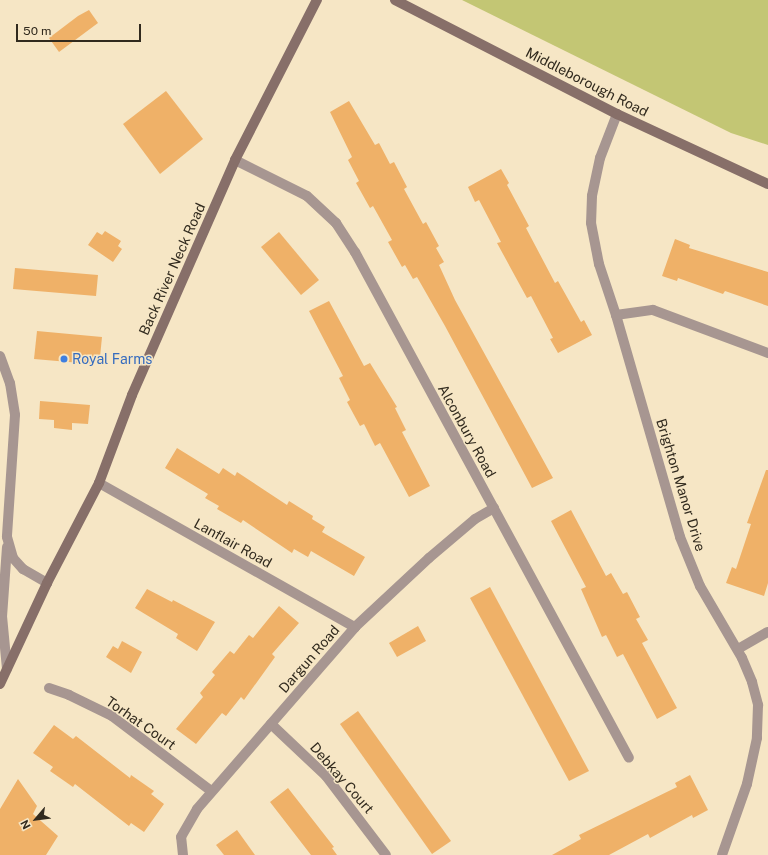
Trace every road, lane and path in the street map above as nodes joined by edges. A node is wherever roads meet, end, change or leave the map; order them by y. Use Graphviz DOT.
graph roads {
  1 [pos="317,0"];
  2 [pos="395,0"];
  3 [pos="617,114"];
  4 [pos="236,160"];
  5 [pos="768,184"];
  6 [pos="616,315"];
  7 [pos="768,353"];
  8 [pos="0,356"];
  9 [pos="5,383"];
  10 [pos="98,483"];
  11 [pos="494,508"];
  12 [pos="7,537"];
  13 [pos="47,583"];
  14 [pos="355,627"];
  15 [pos="768,632"];
  16 [pos="738,649"];
  17 [pos="7,669"];
  18 [pos="0,684"];
  19 [pos="49,688"];
  20 [pos="271,724"];
  21 [pos="629,758"];
  22 [pos="211,791"];
  23 [pos="183,855"];
  24 [pos="386,855"];
  25 [pos="722,855"];
  1 -- 4 [label="street, Back River Neck Road"];
  2 -- 3 [label="street, Middleborough Road"];
  3 -- 5 [label="street, Middleborough Road"];
  3 -- 6 [label="street, Brighton Manor Drive"];
  4 -- 10 [label="street, Back River Neck Road"];
  4 -- 11 [label="street, Alconbury Road"];
  6 -- 7 [label="street"];
  6 -- 16 [label="street, Brighton Manor Drive"];
  8 -- 9 [label="street"];
  9 -- 12 [label="street"];
  10 -- 13 [label="street, Back River Neck Road"];
  10 -- 14 [label="street, Lanflair Road"];
  11 -- 14 [label="street, Dargun Road"];
  11 -- 21 [label="street, Alconbury Road"];
  12 -- 13 [label="street"];
  12 -- 17 [label="street"];
  13 -- 17 [label="street, Back River Neck Road"];
  14 -- 20 [label="street, Dargun Road"];
  15 -- 16 [label="street"];
  16 -- 25 [label="street, Brighton Manor Drive"];
  17 -- 18 [label="street, Back River Neck Road"];
  19 -- 22 [label="street, Torhat Court"];
  20 -- 22 [label="street, Dargun Road"];
  20 -- 24 [label="street, Debkay Court"];
  22 -- 23 [label="street, Dargun Road"];
}
